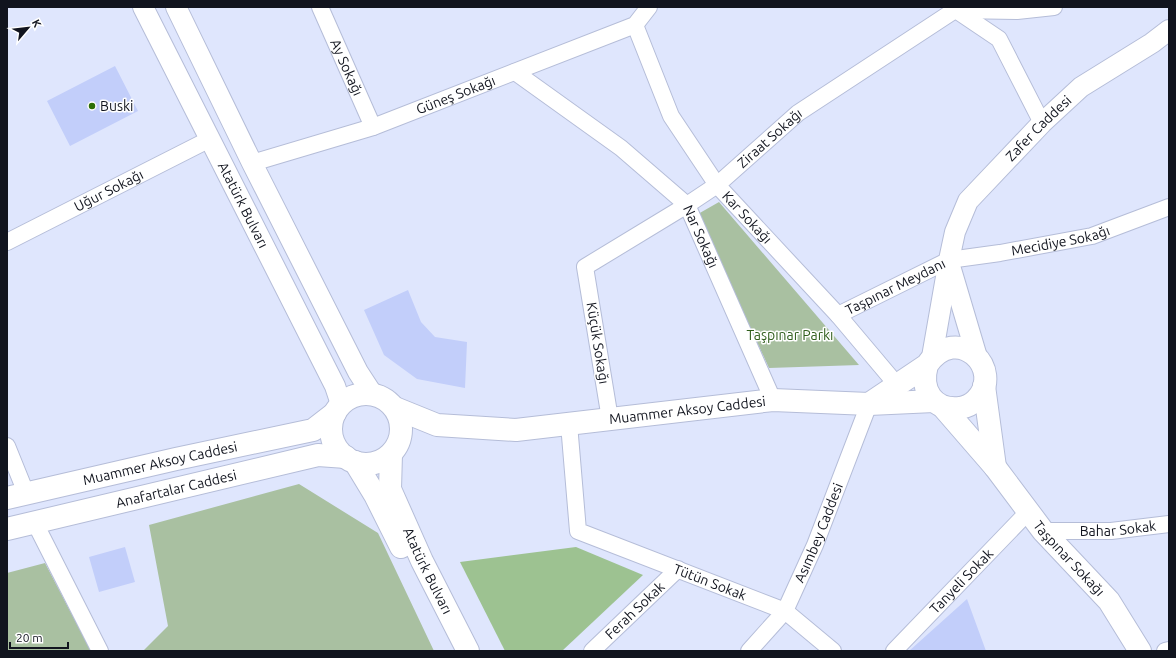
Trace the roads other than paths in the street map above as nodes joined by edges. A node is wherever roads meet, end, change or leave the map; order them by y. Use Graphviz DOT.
graph roads {
  1 [pos="143,7"];
  2 [pos="176,7"];
  3 [pos="320,7"];
  4 [pos="649,7"];
  5 [pos="1054,7"];
  6 [pos="953,8"];
  7 [pos="635,25"];
  8 [pos="1169,30"];
  9 [pos="515,72"];
  10 [pos="1042,123"];
  11 [pos="373,127"];
  12 [pos="210,139"];
  13 [pos="252,163"];
  14 [pos="717,186"];
  15 [pos="687,205"];
  16 [pos="1169,207"];
  17 [pos="7,242"];
  18 [pos="948,260"];
  19 [pos="585,267"];
  20 [pos="838,315"];
  21 [pos="977,357"];
  22 [pos="930,361"];
  23 [pos="897,385"];
  24 [pos="984,386"];
  25 [pos="374,395"];
  26 [pos="773,400"];
  27 [pos="869,404"];
  28 [pos="939,404"];
  29 [pos="395,408"];
  30 [pos="338,409"];
  31 [pos="610,419"];
  32 [pos="568,424"];
  33 [pos="437,425"];
  34 [pos="7,446"];
  35 [pos="394,450"];
  36 [pos="350,460"];
  37 [pos="995,467"];
  38 [pos="382,492"];
  39 [pos="17,496"];
  40 [pos="1028,512"];
  41 [pos="35,523"];
  42 [pos="1169,524"];
  43 [pos="7,529"];
  44 [pos="1043,531"];
  45 [pos="678,570"];
  46 [pos="785,611"];
  47 [pos="1169,650"];
  48 [pos="100,651"];
  49 [pos="453,651"];
  50 [pos="468,651"];
  51 [pos="592,651"];
  52 [pos="749,651"];
  53 [pos="833,651"];
  54 [pos="894,651"];
  55 [pos="1140,651"];
  56 [pos="1165,651"];
  1 -- 12 [label="street, Atatürk Bulvarı"];
  2 -- 13 [label="street"];
  3 -- 11 [label="street, Ay Sokağı"];
  4 -- 7 [label="street"];
  5 -- 6 [label="street"];
  6 -- 10 [label="street"];
  6 -- 14 [label="street, Ziraat Sokağı"];
  7 -- 9 [label="street, Güneş Sokağı"];
  7 -- 14 [label="street, Kar Sokağı"];
  8 -- 10 [label="street, Zafer Caddesi"];
  9 -- 11 [label="street, Güneş Sokağı"];
  9 -- 15 [label="street, Nar Sokağı"];
  10 -- 18 [label="street, Zafer Caddesi"];
  11 -- 13 [label="street, Güneş Sokağı"];
  12 -- 17 [label="street, Uğur Sokağı"];
  12 -- 30 [label="street, Atatürk Bulvarı"];
  13 -- 25 [label="street"];
  14 -- 15 [label="street, Ziraat Sokağı"];
  14 -- 20 [label="street, Kar Sokağı"];
  15 -- 19 [label="street, Ziraat Sokağı"];
  15 -- 26 [label="street, Nar Sokağı"];
  16 -- 18 [label="street, Mecidiye Sokağı"];
  18 -- 20 [label="street, Taşpınar Meydanı"];
  18 -- 21 [label="street, Taşpınar Meydanı"];
  18 -- 22 [label="street, Zafer Caddesi"];
  19 -- 31 [label="street, Küçük Sokağı"];
  20 -- 23 [label="street, Kar Sokağı"];
  21 -- 22 [label="main road"];
  21 -- 24 [label="main road, Taşpınar Meydanı"];
  22 -- 23 [label="main road"];
  22 -- 28 [label="main road"];
  23 -- 27 [label="main road"];
  24 -- 28 [label="main road"];
  24 -- 37 [label="main road, Taşpınar Meydanı"];
  25 -- 29 [label="main road"];
  25 -- 30 [label="main road"];
  26 -- 27 [label="main road, Muammer Aksoy Caddesi"];
  26 -- 31 [label="main road, Muammer Aksoy Caddesi"];
  27 -- 28 [label="main road, Muammer Aksoy Caddesi"];
  27 -- 46 [label="street, Asımbey Caddesi"];
  28 -- 37 [label="main road, Taşpınar Sokağı"];
  29 -- 33 [label="main road"];
  29 -- 35 [label="main road"];
  30 -- 36 [label="main road"];
  30 -- 39 [label="main road, Muammer Aksoy Caddesi"];
  31 -- 32 [label="main road, Muammer Aksoy Caddesi"];
  32 -- 33 [label="main road, Muammer Aksoy Caddesi"];
  32 -- 45 [label="street, Tütün Sokak"];
  33 -- 35 [label="main road"];
  34 -- 39 [label="street"];
  35 -- 36 [label="main road"];
  35 -- 38 [label="main road"];
  36 -- 38 [label="main road, Atatürk Bulvarı"];
  36 -- 41 [label="main road, Anafartalar Caddesi"];
  37 -- 40 [label="main road, Taşpınar Sokağı"];
  38 -- 49 [label="main road"];
  38 -- 50 [label="main road, Atatürk Bulvarı"];
  40 -- 44 [label="main road, Taşpınar Sokağı"];
  40 -- 54 [label="street, Tanyeli Sokak"];
  41 -- 43 [label="main road, Anafartalar Caddesi"];
  41 -- 48 [label="street"];
  42 -- 44 [label="street, Bahar Sokak"];
  44 -- 55 [label="main road, Taşpınar Sokağı"];
  45 -- 46 [label="street, Tütün Sokak"];
  45 -- 51 [label="street, Ferah Sokak"];
  46 -- 52 [label="street, Asımbey Caddesi"];
  46 -- 53 [label="street, Tütün Sokak"];
  47 -- 56 [label="street"];
}
